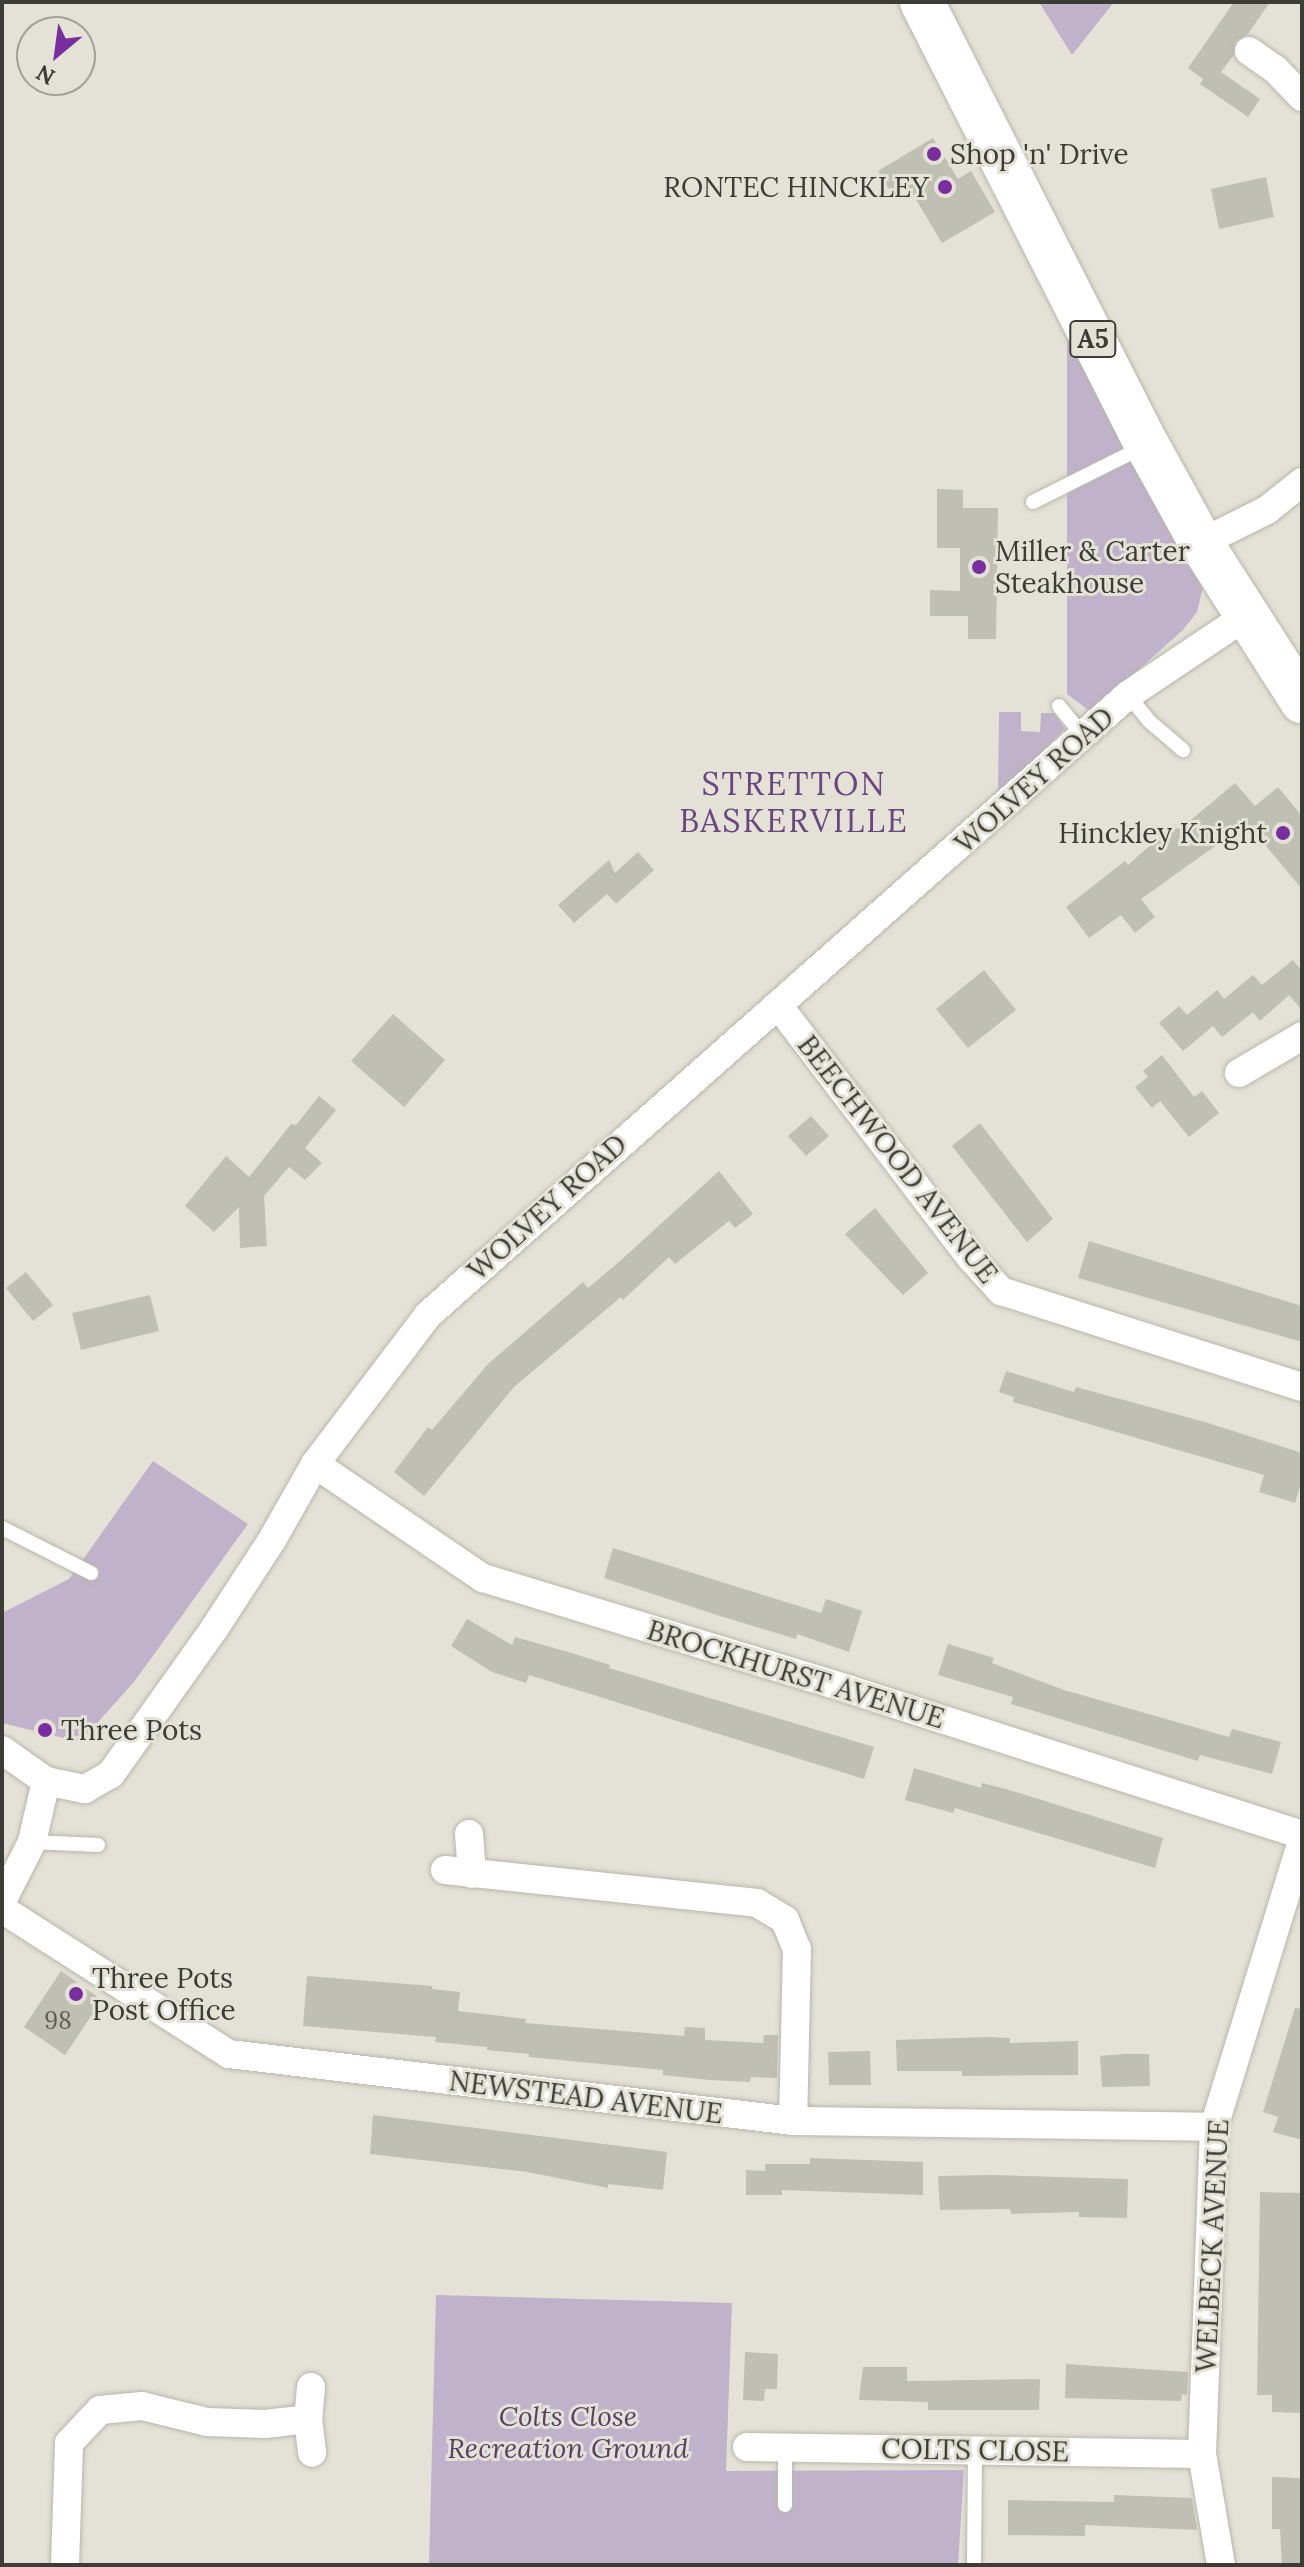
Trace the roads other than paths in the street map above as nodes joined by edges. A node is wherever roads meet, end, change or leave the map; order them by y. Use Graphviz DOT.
graph roads {
  1 [pos="922,2"];
  2 [pos="1249,51"];
  3 [pos="1302,97"];
  4 [pos="1147,445"];
  5 [pos="1302,482"];
  6 [pos="1033,502"];
  7 [pos="1201,543"];
  8 [pos="1246,616"];
  9 [pos="1128,695"];
  10 [pos="1302,701"];
  11 [pos="1059,706"];
  12 [pos="1084,737"];
  13 [pos="1183,750"];
  14 [pos="778,1005"];
  15 [pos="1302,1036"];
  16 [pos="1239,1073"];
  17 [pos="1302,1387"];
  18 [pos="315,1464"];
  19 [pos="2,1528"];
  20 [pos="91,1573"];
  21 [pos="2,1750"];
  22 [pos="46,1781"];
  23 [pos="469,1834"];
  24 [pos="1302,1835"];
  25 [pos="1302,1841"];
  26 [pos="32,1842"];
  27 [pos="98,1845"];
  28 [pos="2,1901"];
  29 [pos="2,1909"];
  30 [pos="793,2121"];
  31 [pos="1214,2127"];
  32 [pos="311,2387"];
  33 [pos="308,2419"];
  34 [pos="785,2445"];
  35 [pos="747,2447"];
  36 [pos="975,2449"];
  37 [pos="312,2453"];
  38 [pos="1202,2454"];
  39 [pos="785,2505"];
  40 [pos="65,2565"];
  41 [pos="974,2565"];
  42 [pos="1221,2565"];
  1 -- 4 [label="highway, A5"];
  2 -- 3 [label="street"];
  4 -- 6 [label="lane"];
  4 -- 7 [label="highway, A5"];
  5 -- 7 [label="street"];
  7 -- 8 [label="highway, A5"];
  8 -- 9 [label="street, WOLVEY ROAD"];
  8 -- 10 [label="highway, A5"];
  9 -- 12 [label="street, WOLVEY ROAD"];
  9 -- 13 [label="lane"];
  11 -- 12 [label="lane"];
  12 -- 14 [label="street, WOLVEY ROAD"];
  14 -- 17 [label="street, BEECHWOOD AVENUE"];
  14 -- 18 [label="street, WOLVEY ROAD"];
  15 -- 16 [label="street"];
  18 -- 22 [label="street, WOLVEY ROAD"];
  18 -- 24 [label="street, BROCKHURST AVENUE"];
  19 -- 20 [label="lane"];
  21 -- 22 [label="street"];
  22 -- 26 [label="street"];
  23 -- 30 [label="street"];
  25 -- 31 [label="street, WELBECK AVENUE"];
  26 -- 27 [label="lane"];
  26 -- 28 [label="street"];
  29 -- 30 [label="street, NEWSTEAD AVENUE"];
  30 -- 31 [label="street, NEWSTEAD AVENUE"];
  31 -- 38 [label="street, WELBECK AVENUE"];
  32 -- 33 [label="street"];
  33 -- 37 [label="street"];
  33 -- 40 [label="street"];
  34 -- 35 [label="street, COLTS CLOSE"];
  34 -- 36 [label="street, COLTS CLOSE"];
  34 -- 39 [label="lane"];
  36 -- 38 [label="street, COLTS CLOSE"];
  36 -- 41 [label="lane"];
  38 -- 42 [label="street, WELBECK AVENUE"];
}
